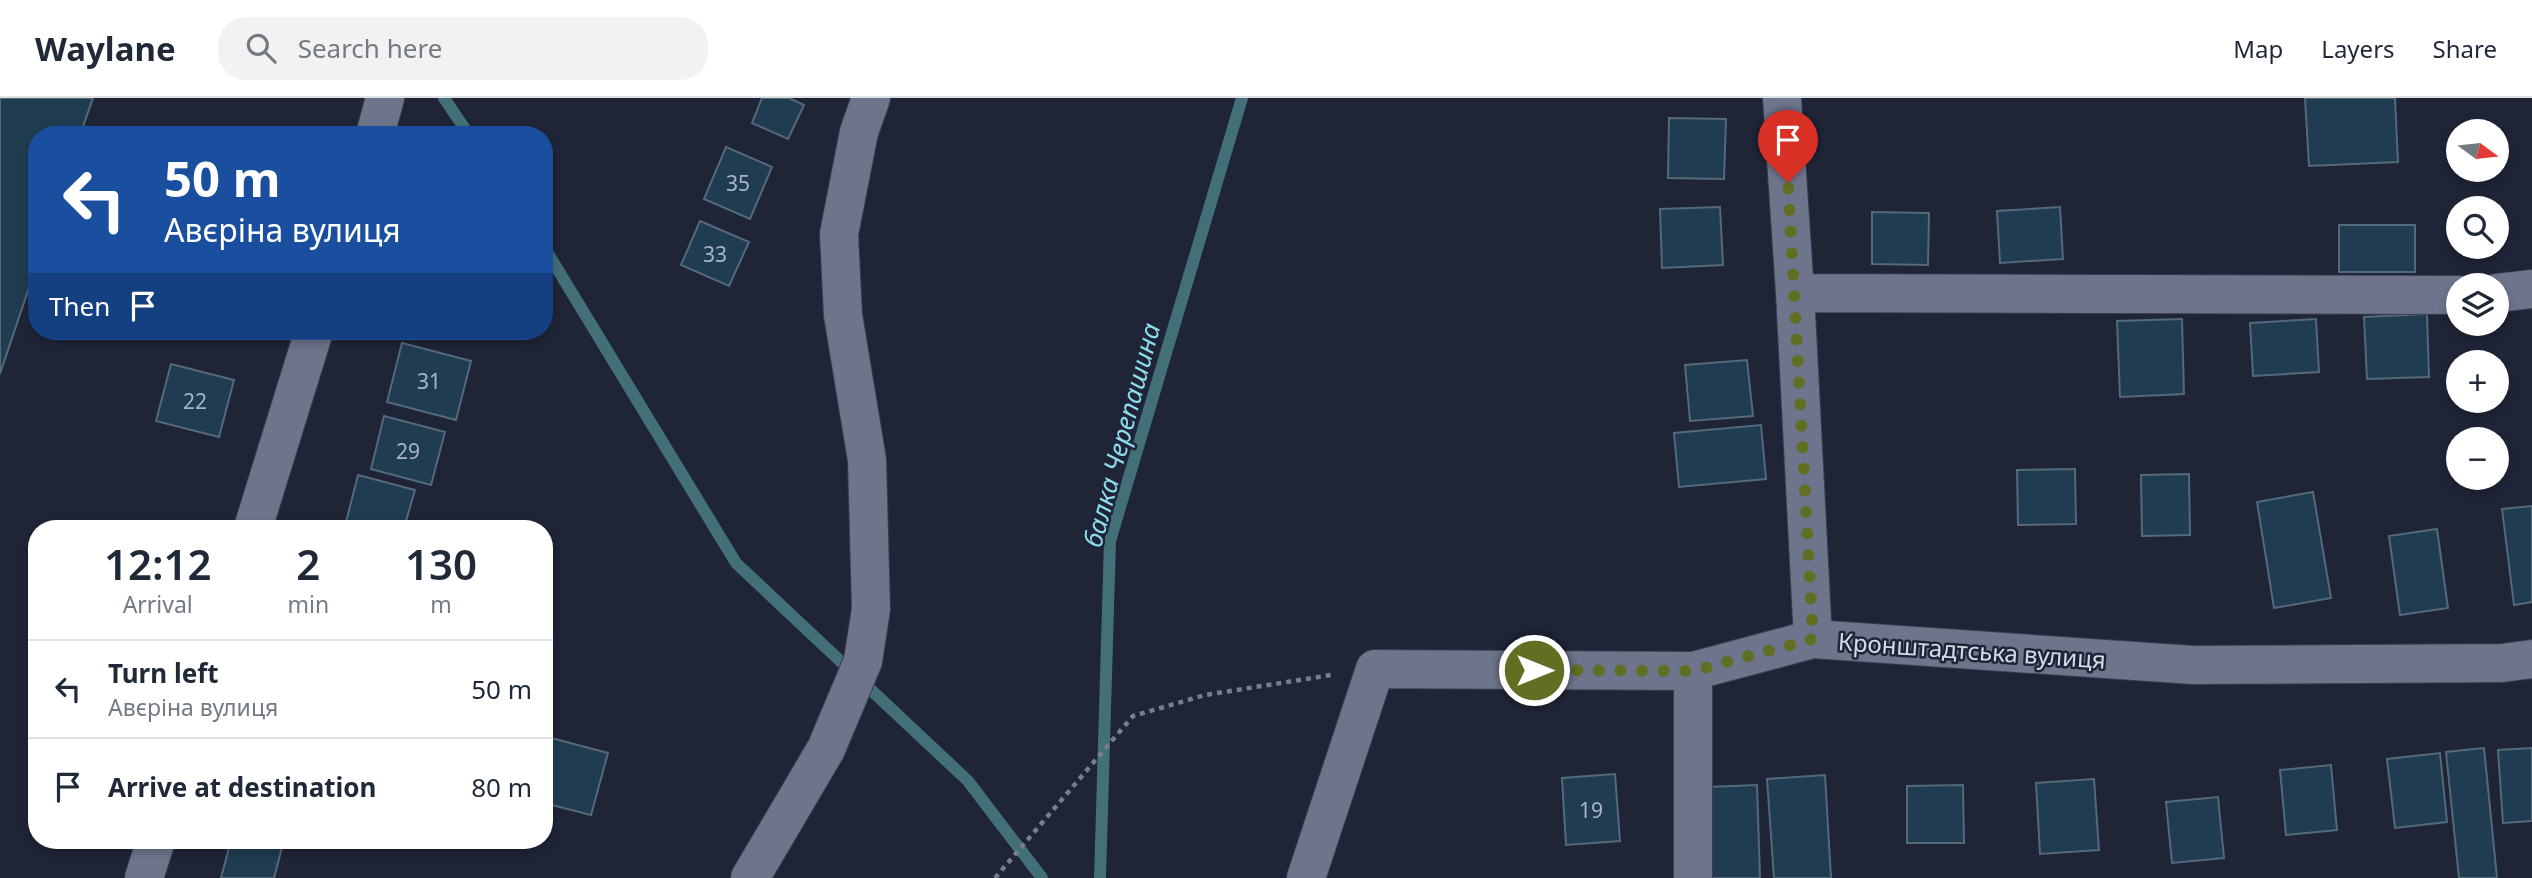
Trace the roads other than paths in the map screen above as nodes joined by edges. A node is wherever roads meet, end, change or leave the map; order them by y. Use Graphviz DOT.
graph roads {
  1 [pos="385,98"];
  2 [pos="871,98"];
  3 [pos="1782,98"];
  4 [pos="377,126"];
  5 [pos="2532,289"];
  6 [pos="2509,292"];
  7 [pos="1795,293"];
  8 [pos="2446,295"];
  9 [pos="311,340"];
  10 [pos="255,520"];
  11 [pos="1813,639"];
  12 [pos="2532,659"];
  13 [pos="1693,671"];
  14 [pos="153,849"];
  15 [pos="144,878"];
  16 [pos="750,878"];
  17 [pos="1306,878"];
  18 [pos="1693,878"];
  1 -- 4 [label="street"];
  2 -- 16 [label="street"];
  3 -- 7 [label="street"];
  5 -- 6 [label="street"];
  7 -- 8 [label="street"];
  7 -- 11 [label="street"];
  9 -- 10 [label="street"];
  11 -- 12 [label="street, Кронштадтська вулиця"];
  11 -- 13 [label="street, Кронштадтська вулиця"];
  13 -- 17 [label="street, Кронштадтська вулиця"];
  13 -- 18 [label="street"];
  14 -- 15 [label="street"];
}
